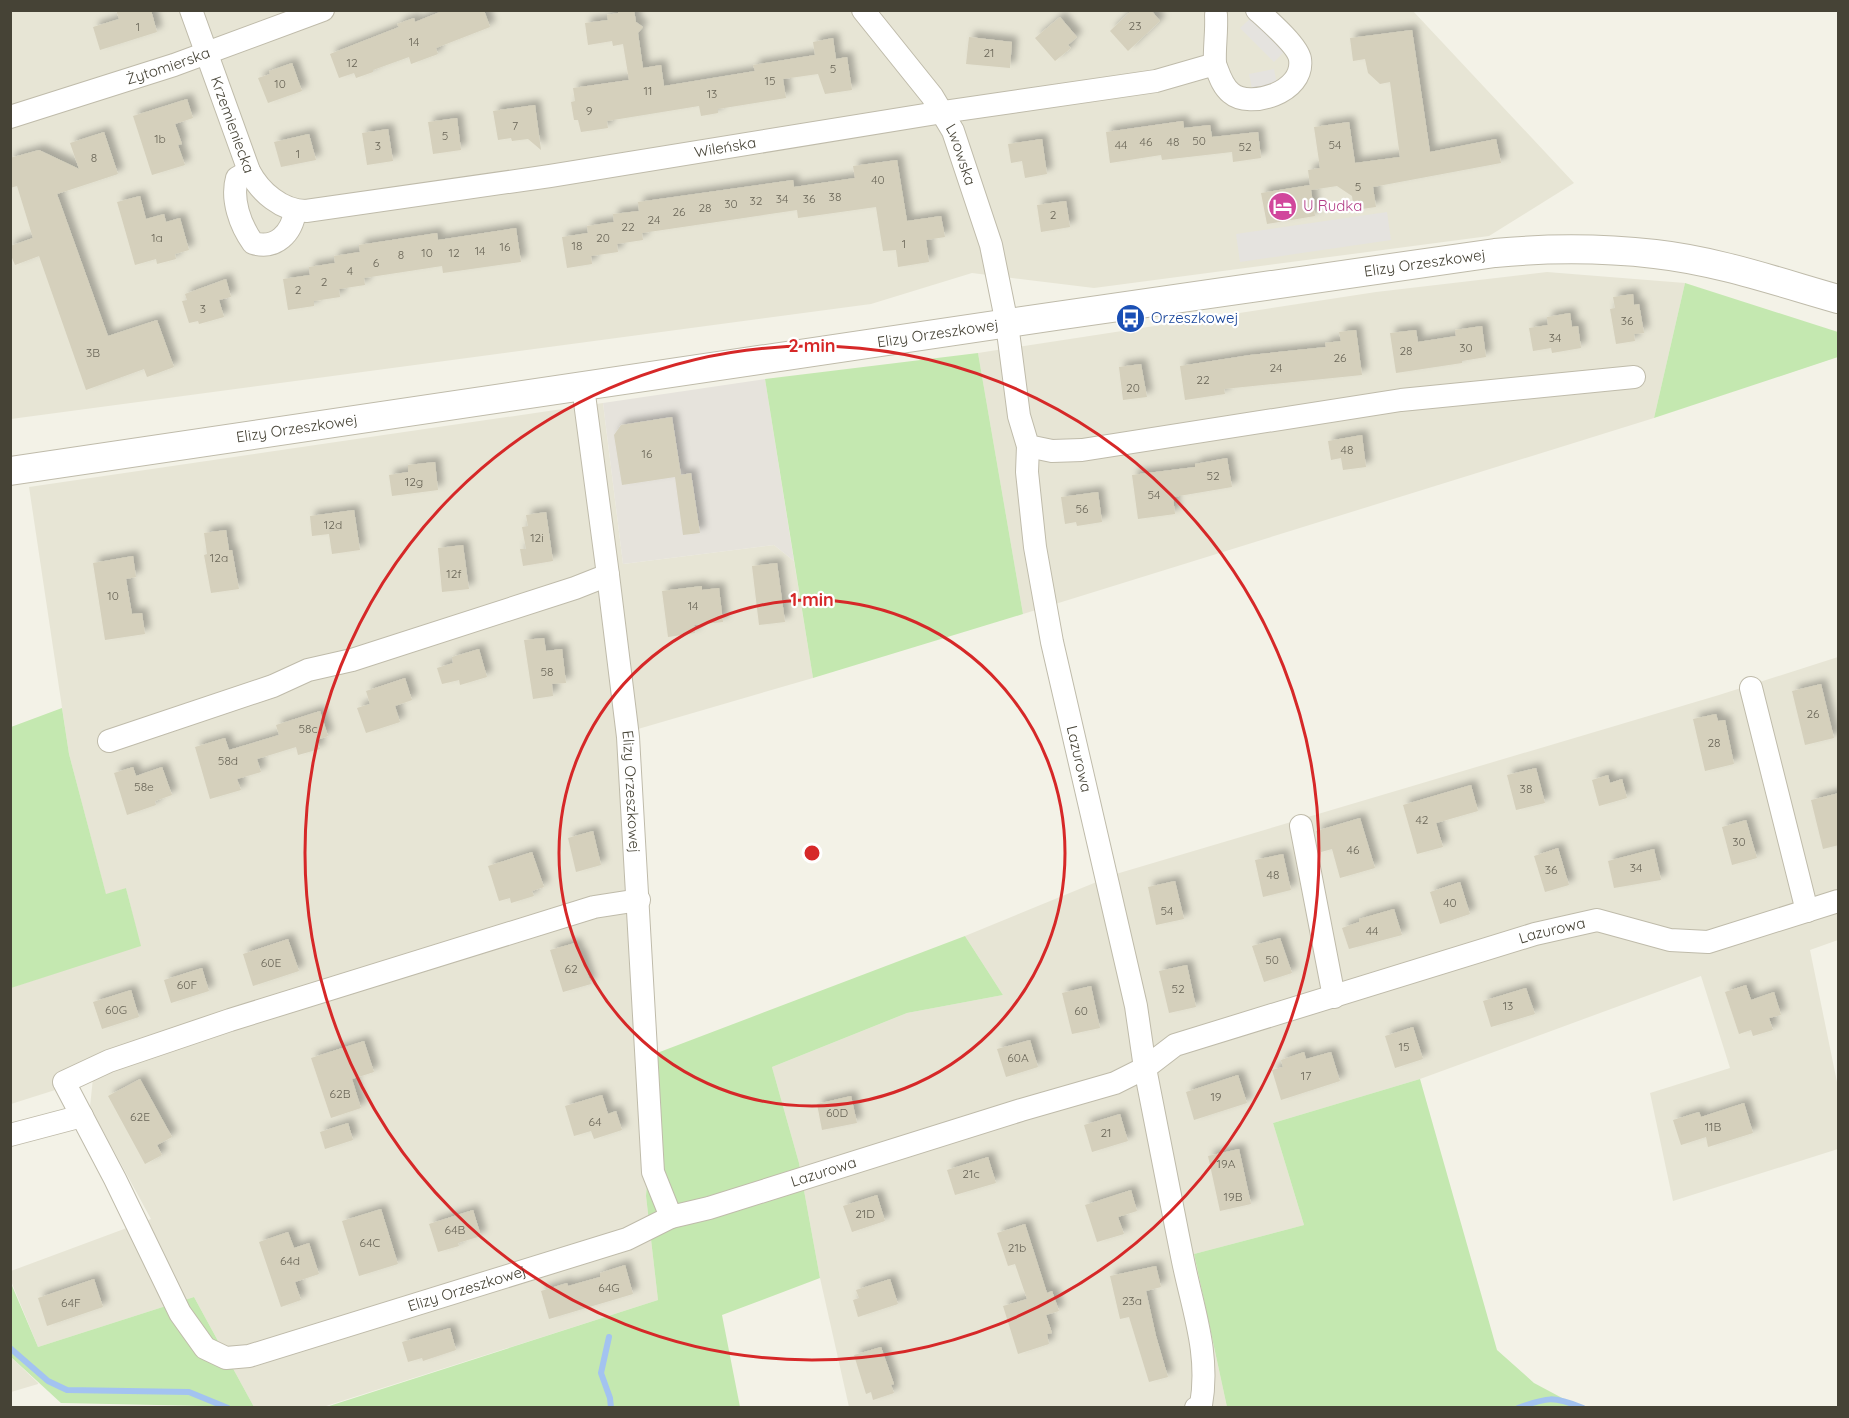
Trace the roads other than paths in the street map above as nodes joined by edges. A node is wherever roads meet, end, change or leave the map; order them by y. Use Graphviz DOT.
graph roads {
  1 [pos="191,10"];
  2 [pos="323,10"];
  3 [pos="863,10"];
  4 [pos="1257,10"];
  5 [pos="1217,12"];
  6 [pos="207,53"];
  7 [pos="1215,64"];
  8 [pos="943,112"];
  9 [pos="10,117"];
  10 [pos="249,171"];
  11 [pos="295,211"];
  12 [pos="1839,299"];
  13 [pos="1007,324"];
  14 [pos="1634,377"];
  15 [pos="583,387"];
  16 [pos="1028,446"];
  17 [pos="10,471"];
  18 [pos="608,575"];
  19 [pos="1751,688"];
  20 [pos="109,741"];
  21 [pos="1301,826"];
  22 [pos="639,900"];
  23 [pos="1839,901"];
  24 [pos="1807,911"];
  25 [pos="1334,997"];
  26 [pos="1146,1068"];
  27 [pos="82,1116"];
  28 [pos="10,1135"];
  29 [pos="671,1217"];
  30 [pos="1196,1407"];
  1 -- 6 [label="street, Krzemieniecka"];
  2 -- 6 [label="street, Żytomierska"];
  3 -- 8 [label="street, Lwowska"];
  4 -- 7 [label="street"];
  5 -- 7 [label="street"];
  6 -- 9 [label="street, Żytomierska"];
  6 -- 10 [label="street, Krzemieniecka"];
  7 -- 8 [label="street, Wileńska"];
  8 -- 11 [label="street, Wileńska"];
  8 -- 13 [label="street, Lwowska"];
  10 -- 11 [label="street"];
  10 -- 11 [label="street, Krzemieniecka"];
  12 -- 13 [label="street, Elizy Orzeszkowej"];
  13 -- 15 [label="street, Elizy Orzeszkowej"];
  13 -- 16 [label="street, Elizy Orzeszkowej"];
  14 -- 16 [label="street"];
  15 -- 17 [label="street, Elizy Orzeszkowej"];
  15 -- 18 [label="street, Elizy Orzeszkowej"];
  16 -- 26 [label="street, Lazurowa"];
  18 -- 20 [label="street"];
  18 -- 22 [label="street, Elizy Orzeszkowej"];
  19 -- 24 [label="street"];
  21 -- 25 [label="street"];
  22 -- 27 [label="street, Elizy Orzeszkowej"];
  22 -- 29 [label="street, Elizy Orzeszkowej"];
  23 -- 24 [label="street, Lazurowa"];
  24 -- 25 [label="street, Lazurowa"];
  25 -- 26 [label="street, Lazurowa"];
  26 -- 29 [label="street, Lazurowa"];
  26 -- 30 [label="street, Lazurowa"];
  27 -- 28 [label="street"];
  27 -- 29 [label="street, Elizy Orzeszkowej"];
}
